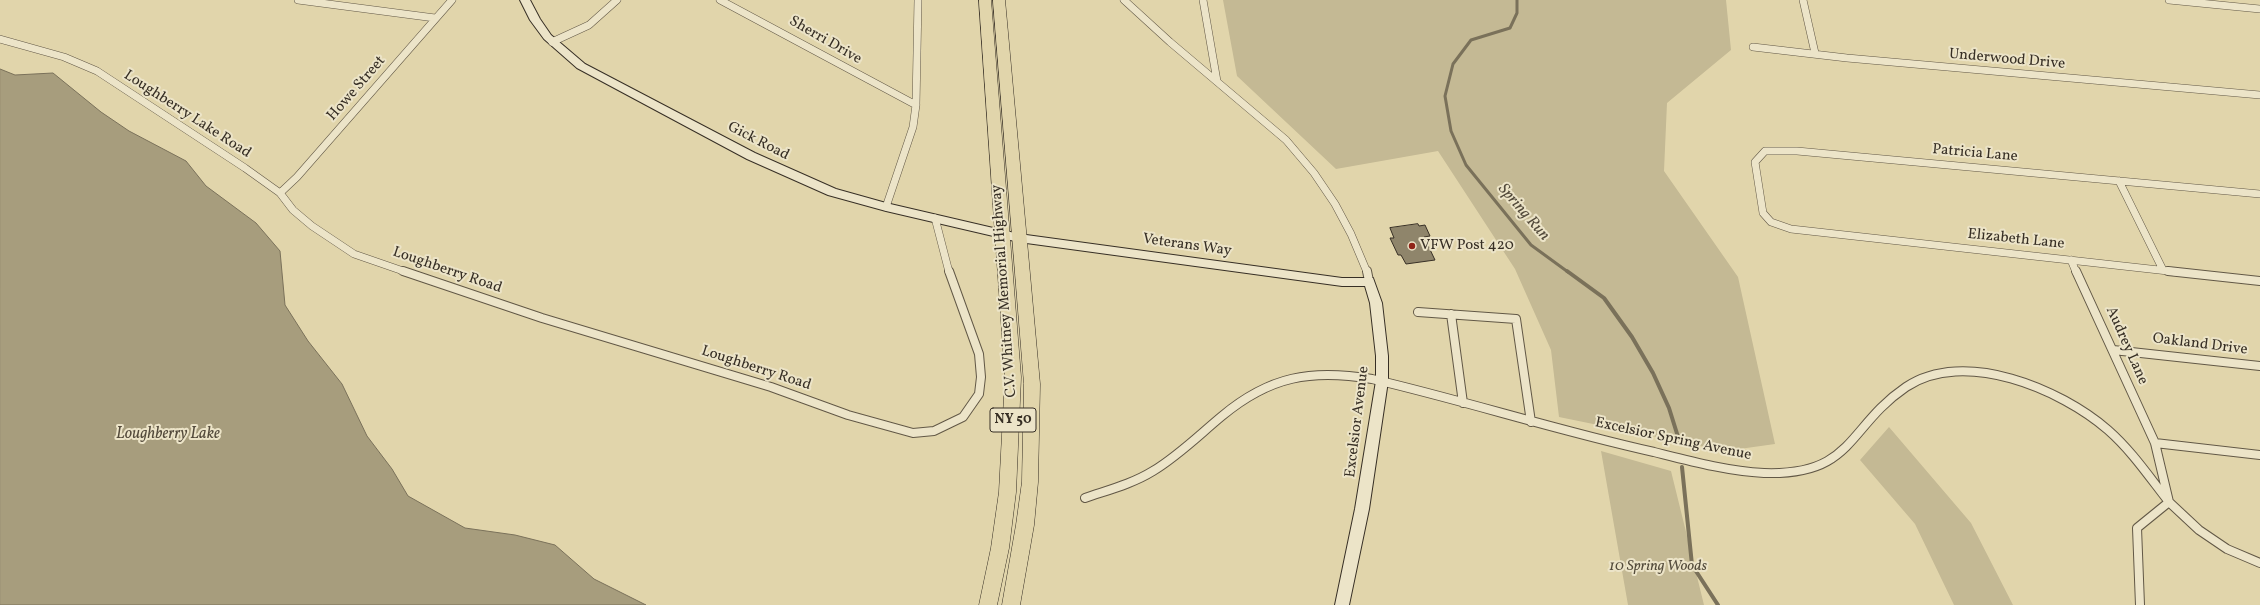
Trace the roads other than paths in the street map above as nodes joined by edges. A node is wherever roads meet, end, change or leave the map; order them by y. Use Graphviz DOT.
graph roads {
  1 [pos="298,0"];
  2 [pos="452,0"];
  3 [pos="525,0"];
  4 [pos="617,0"];
  5 [pos="720,0"];
  6 [pos="918,0"];
  7 [pos="985,0"];
  8 [pos="1000,0"];
  9 [pos="1124,0"];
  10 [pos="1203,0"];
  11 [pos="1803,0"];
  12 [pos="2169,0"];
  13 [pos="2260,9"];
  14 [pos="435,18"];
  15 [pos="0,39"];
  16 [pos="552,42"];
  17 [pos="1753,47"];
  18 [pos="1815,53"];
  19 [pos="1217,81"];
  20 [pos="2260,95"];
  21 [pos="916,105"];
  22 [pos="2119,181"];
  23 [pos="280,193"];
  24 [pos="2260,194"];
  25 [pos="886,207"];
  26 [pos="935,218"];
  27 [pos="1771,222"];
  28 [pos="1001,233"];
  29 [pos="1019,238"];
  30 [pos="340,246"];
  31 [pos="2071,260"];
  32 [pos="2163,270"];
  33 [pos="1369,281"];
  34 [pos="2260,281"];
  35 [pos="1418,312"];
  36 [pos="1451,314"];
  37 [pos="2113,350"];
  38 [pos="2260,366"];
  39 [pos="1382,381"];
  40 [pos="1463,403"];
  41 [pos="1531,422"];
  42 [pos="2155,443"];
  43 [pos="2260,455"];
  44 [pos="1085,498"];
  45 [pos="2169,502"];
  46 [pos="2260,563"];
  47 [pos="988,605"];
  48 [pos="1011,605"];
  49 [pos="1342,605"];
  50 [pos="2140,605"];
  1 -- 14 [label="street"];
  2 -- 14 [label="street, Howe Street"];
  3 -- 16 [label="street, Gick Road"];
  4 -- 16 [label="street"];
  5 -- 21 [label="street, Sherri Drive"];
  6 -- 21 [label="street"];
  7 -- 28 [label="highway, C.V. Whitney Memorial Highway / NY 50"];
  8 -- 29 [label="highway, C.V. Whitney Memorial Highway / NY 50"];
  9 -- 19 [label="street, Excelsior Avenue"];
  10 -- 19 [label="street"];
  11 -- 18 [label="street"];
  12 -- 13 [label="street"];
  14 -- 23 [label="street, Howe Street"];
  15 -- 23 [label="street, Loughberry Lake Road"];
  16 -- 25 [label="street, Gick Road"];
  17 -- 18 [label="street, Underwood Drive"];
  18 -- 20 [label="street, Underwood Drive"];
  19 -- 33 [label="street, Excelsior Avenue"];
  21 -- 25 [label="street"];
  22 -- 24 [label="street, Patricia Lane"];
  22 -- 27 [label="street, Patricia Lane"];
  22 -- 32 [label="street"];
  23 -- 30 [label="street, Loughberry Lake Road"];
  25 -- 26 [label="street, Gick Road"];
  26 -- 28 [label="street, Gick Road"];
  26 -- 30 [label="street, Loughberry Road"];
  27 -- 31 [label="street, Elizabeth Lane"];
  28 -- 29 [label="street, Veterans Way"];
  28 -- 47 [label="highway, C.V. Whitney Memorial Highway / NY 50"];
  29 -- 33 [label="street, Veterans Way"];
  29 -- 48 [label="highway, C.V. Whitney Memorial Highway / NY 50"];
  31 -- 32 [label="street, Elizabeth Lane"];
  31 -- 37 [label="street, Audrey Lane"];
  32 -- 34 [label="street, Elizabeth Lane"];
  33 -- 39 [label="street, Excelsior Avenue"];
  35 -- 36 [label="street"];
  36 -- 40 [label="street"];
  36 -- 41 [label="street"];
  37 -- 38 [label="street, Oakland Drive"];
  37 -- 42 [label="street, Audrey Lane"];
  39 -- 40 [label="street, Excelsior Spring Avenue"];
  39 -- 44 [label="street, Excelsior Spring Avenue"];
  39 -- 49 [label="street, Excelsior Avenue"];
  40 -- 41 [label="street, Excelsior Spring Avenue"];
  41 -- 45 [label="street, Excelsior Spring Avenue"];
  42 -- 43 [label="street"];
  42 -- 45 [label="street"];
  45 -- 46 [label="street, Excelsior Spring Avenue"];
  45 -- 50 [label="street"];
}
